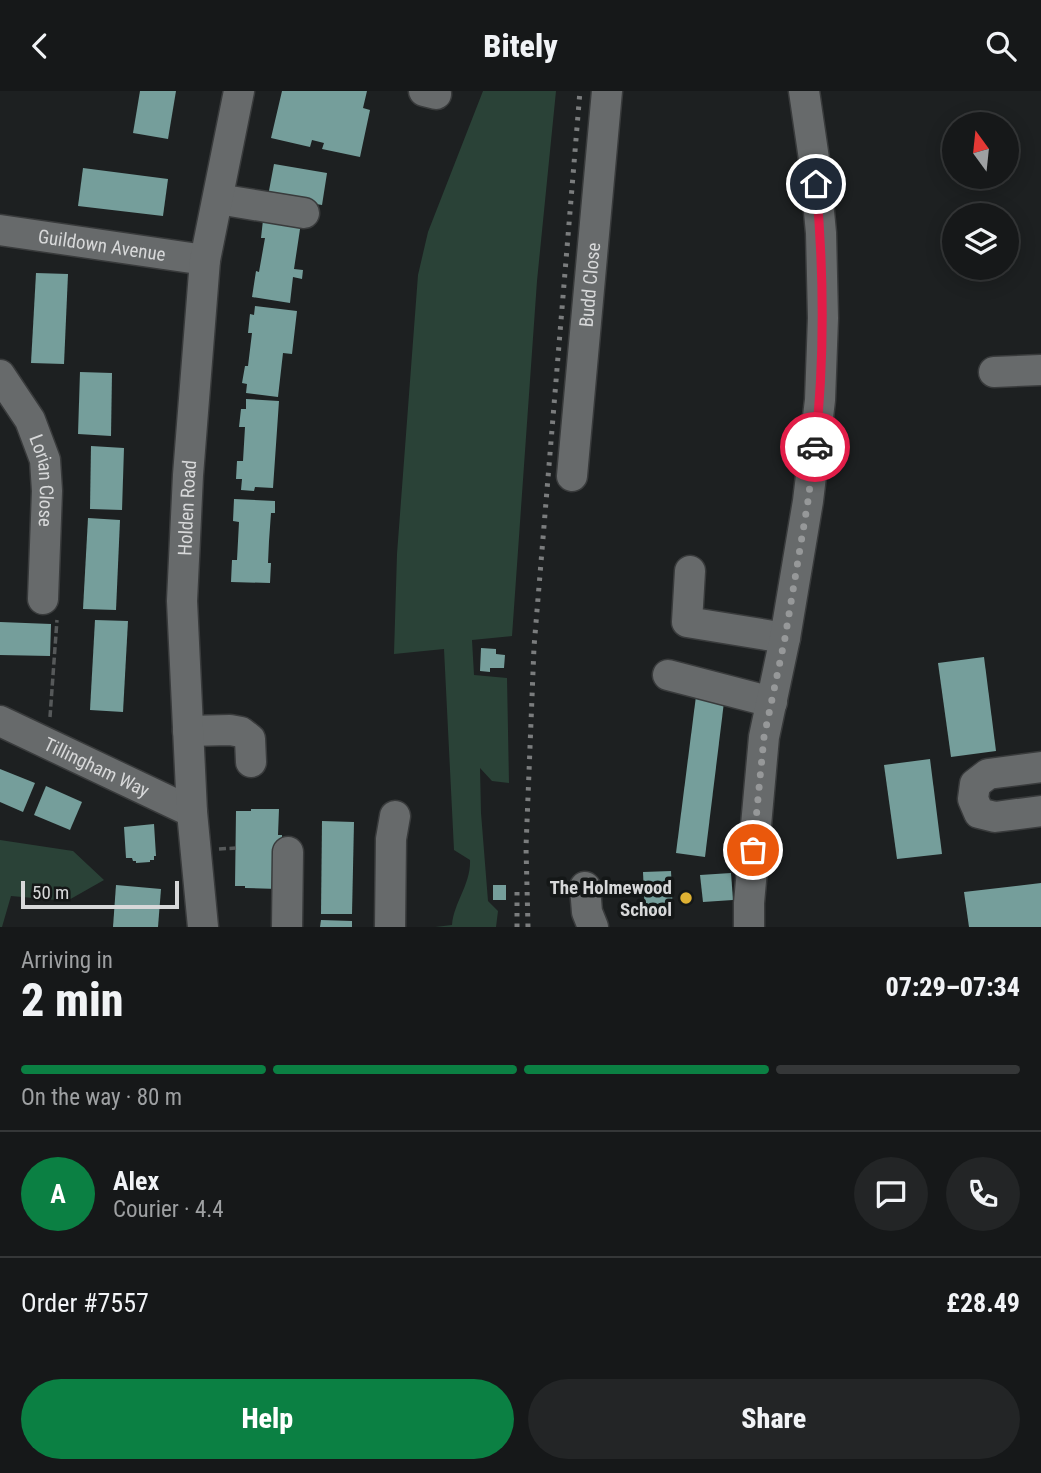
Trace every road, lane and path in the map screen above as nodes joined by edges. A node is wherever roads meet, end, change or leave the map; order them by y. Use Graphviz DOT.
graph roads {
  1 [pos="239,91"];
  2 [pos="607,91"];
  3 [pos="804,91"];
  4 [pos="218,199"];
  5 [pos="304,213"];
  6 [pos="0,230"];
  7 [pos="205,260"];
  8 [pos="1041,370"];
  9 [pos="995,372"];
  10 [pos="0,375"];
  11 [pos="572,476"];
  12 [pos="690,571"];
  13 [pos="43,599"];
  14 [pos="785,638"];
  15 [pos="668,675"];
  16 [pos="772,702"];
  17 [pos="0,721"];
  18 [pos="188,731"];
  19 [pos="46,743"];
  20 [pos="251,762"];
  21 [pos="1041,767"];
  22 [pos="1041,811"];
  23 [pos="192,812"];
  24 [pos="395,816"];
  25 [pos="288,852"];
  26 [pos="585,887"];
  27 [pos="203,927"];
  28 [pos="287,927"];
  29 [pos="390,927"];
  30 [pos="593,927"];
  31 [pos="749,927"];
  1 -- 4 [label="street, Holden Road"];
  2 -- 11 [label="street, Budd Close"];
  3 -- 14 [label="street"];
  4 -- 5 [label="street"];
  4 -- 7 [label="street, Holden Road"];
  6 -- 7 [label="street, Guildown Avenue"];
  7 -- 18 [label="street, Holden Road"];
  8 -- 9 [label="street"];
  10 -- 13 [label="street, Lorian Close"];
  12 -- 14 [label="street"];
  13 -- 19 [label="path"];
  14 -- 16 [label="street"];
  15 -- 16 [label="street"];
  16 -- 31 [label="street"];
  17 -- 19 [label="street, Tillingham Way"];
  18 -- 20 [label="street"];
  18 -- 23 [label="street, Holden Road"];
  19 -- 23 [label="street, Tillingham Way"];
  21 -- 22 [label="street"];
  23 -- 27 [label="street, Holden Road"];
  24 -- 29 [label="street"];
  25 -- 28 [label="street"];
  26 -- 30 [label="street"];
}
